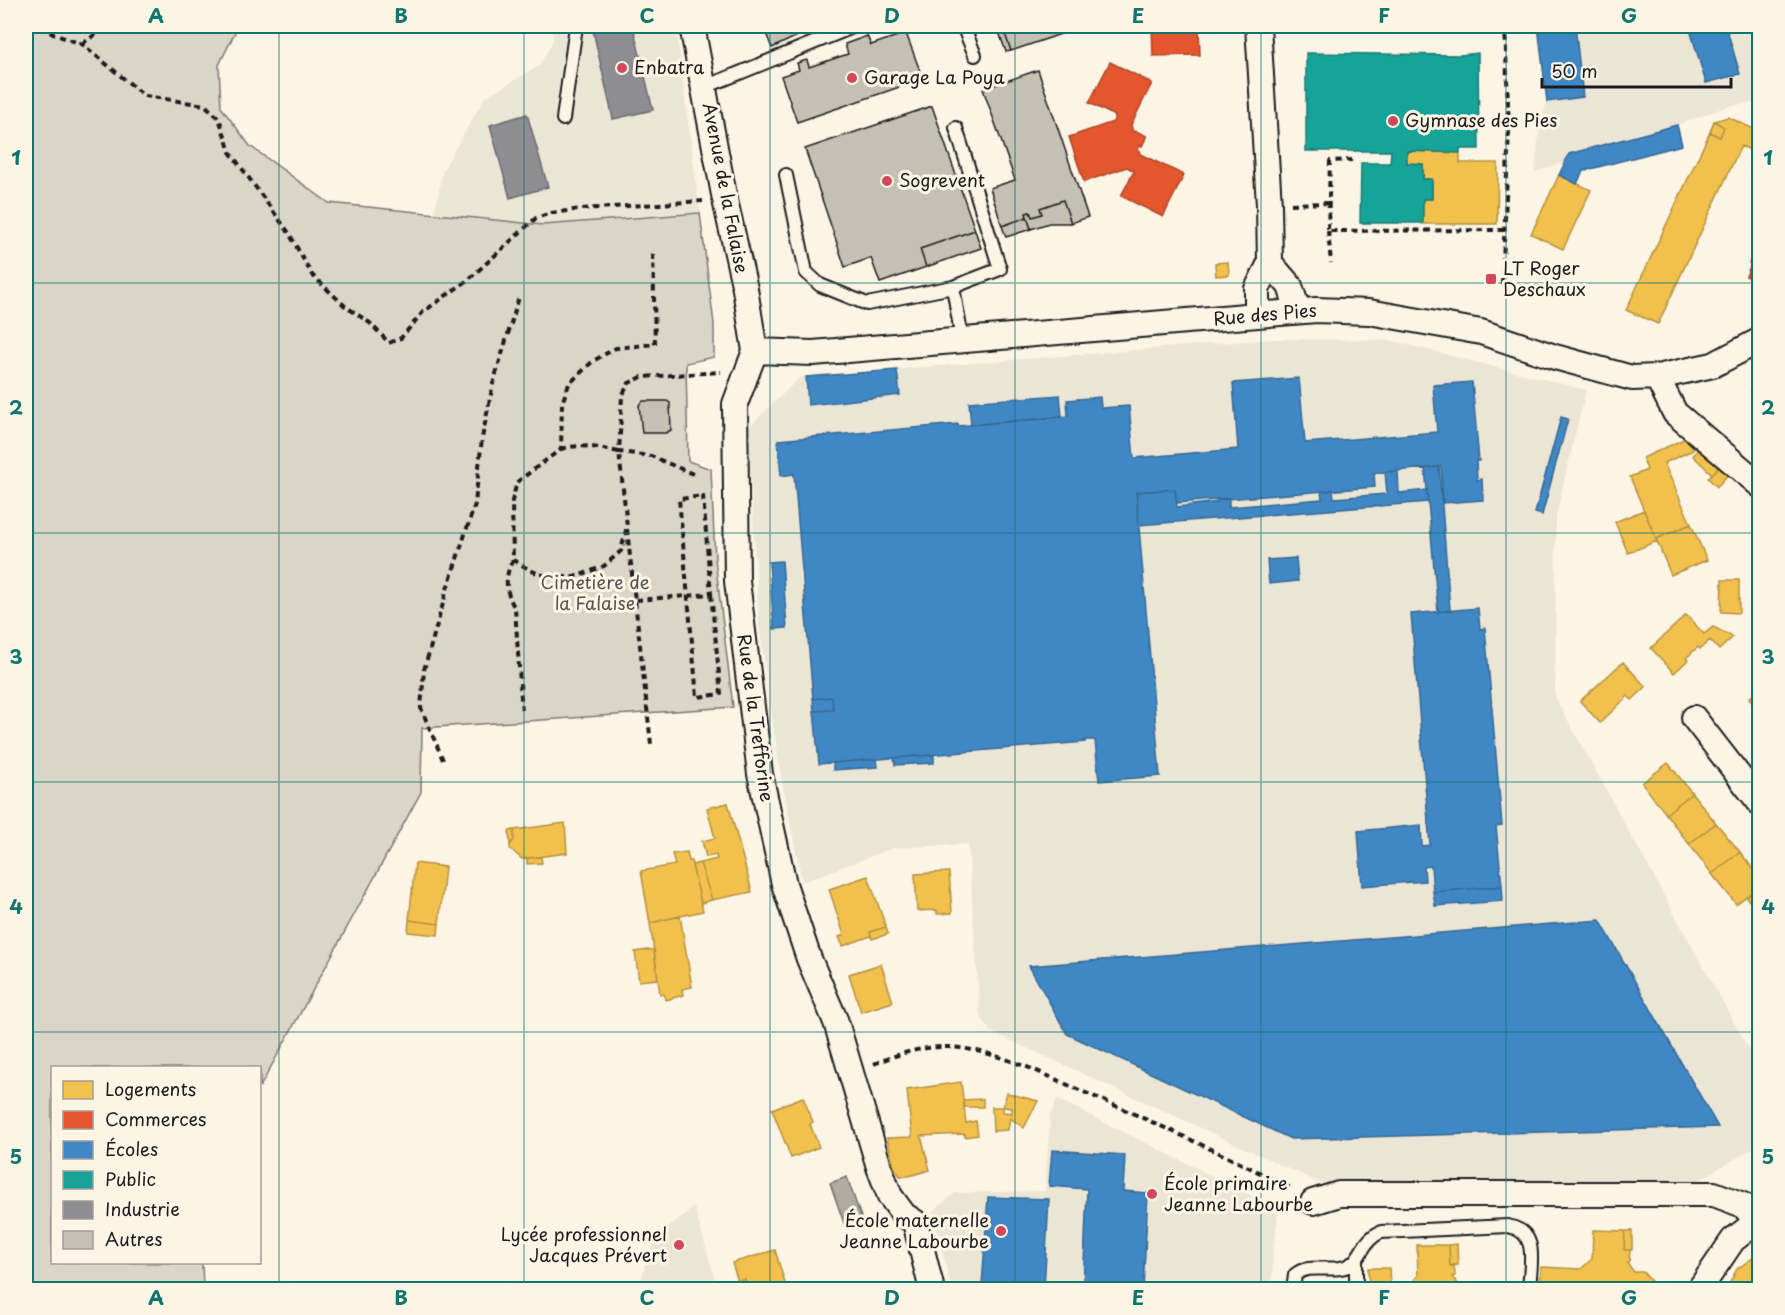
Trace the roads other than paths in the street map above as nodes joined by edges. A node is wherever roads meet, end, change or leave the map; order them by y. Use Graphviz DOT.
graph roads {
  1 [pos="576,26"];
  2 [pos="692,26"];
  3 [pos="855,26"];
  4 [pos="963,26"];
  5 [pos="1258,26"];
  6 [pos="975,55"];
  7 [pos="705,87"];
  8 [pos="563,119"];
  9 [pos="956,128"];
  10 [pos="786,175"];
  11 [pos="1270,263"];
  12 [pos="952,286"];
  13 [pos="1298,311"];
  14 [pos="1257,315"];
  15 [pos="962,339"];
  16 [pos="1760,340"];
  17 [pos="755,351"];
  18 [pos="1658,377"];
  19 [pos="1760,485"];
  20 [pos="1694,718"];
  21 [pos="1760,803"];
  22 [pos="1313,1202"];
  23 [pos="1758,1220"];
  24 [pos="1356,1261"];
  25 [pos="932,1290"];
  26 [pos="1293,1290"];
  27 [pos="1356,1290"];
  28 [pos="1529,1290"];
  29 [pos="1699,1290"];
  1 -- 8 [label="lane"];
  2 -- 7 [label="street, Avenue de la Falaise"];
  3 -- 7 [label="lane"];
  4 -- 6 [label="lane"];
  5 -- 11 [label="street"];
  7 -- 17 [label="street, Avenue de la Falaise"];
  9 -- 12 [label="lane"];
  10 -- 12 [label="lane"];
  11 -- 13 [label="street"];
  11 -- 14 [label="street"];
  12 -- 15 [label="lane"];
  13 -- 14 [label="street, Rue des Pies"];
  13 -- 18 [label="street, Rue des Pies"];
  14 -- 15 [label="street, Rue des Pies"];
  15 -- 17 [label="street, Rue des Pies"];
  16 -- 18 [label="street, Rue des Pies"];
  17 -- 25 [label="street, Rue de la Trefforine"];
  18 -- 19 [label="street"];
  20 -- 21 [label="street"];
  22 -- 23 [label="street"];
  23 -- 29 [label="street"];
  24 -- 26 [label="lane"];
  24 -- 27 [label="lane"];
  24 -- 28 [label="lane"];
}
